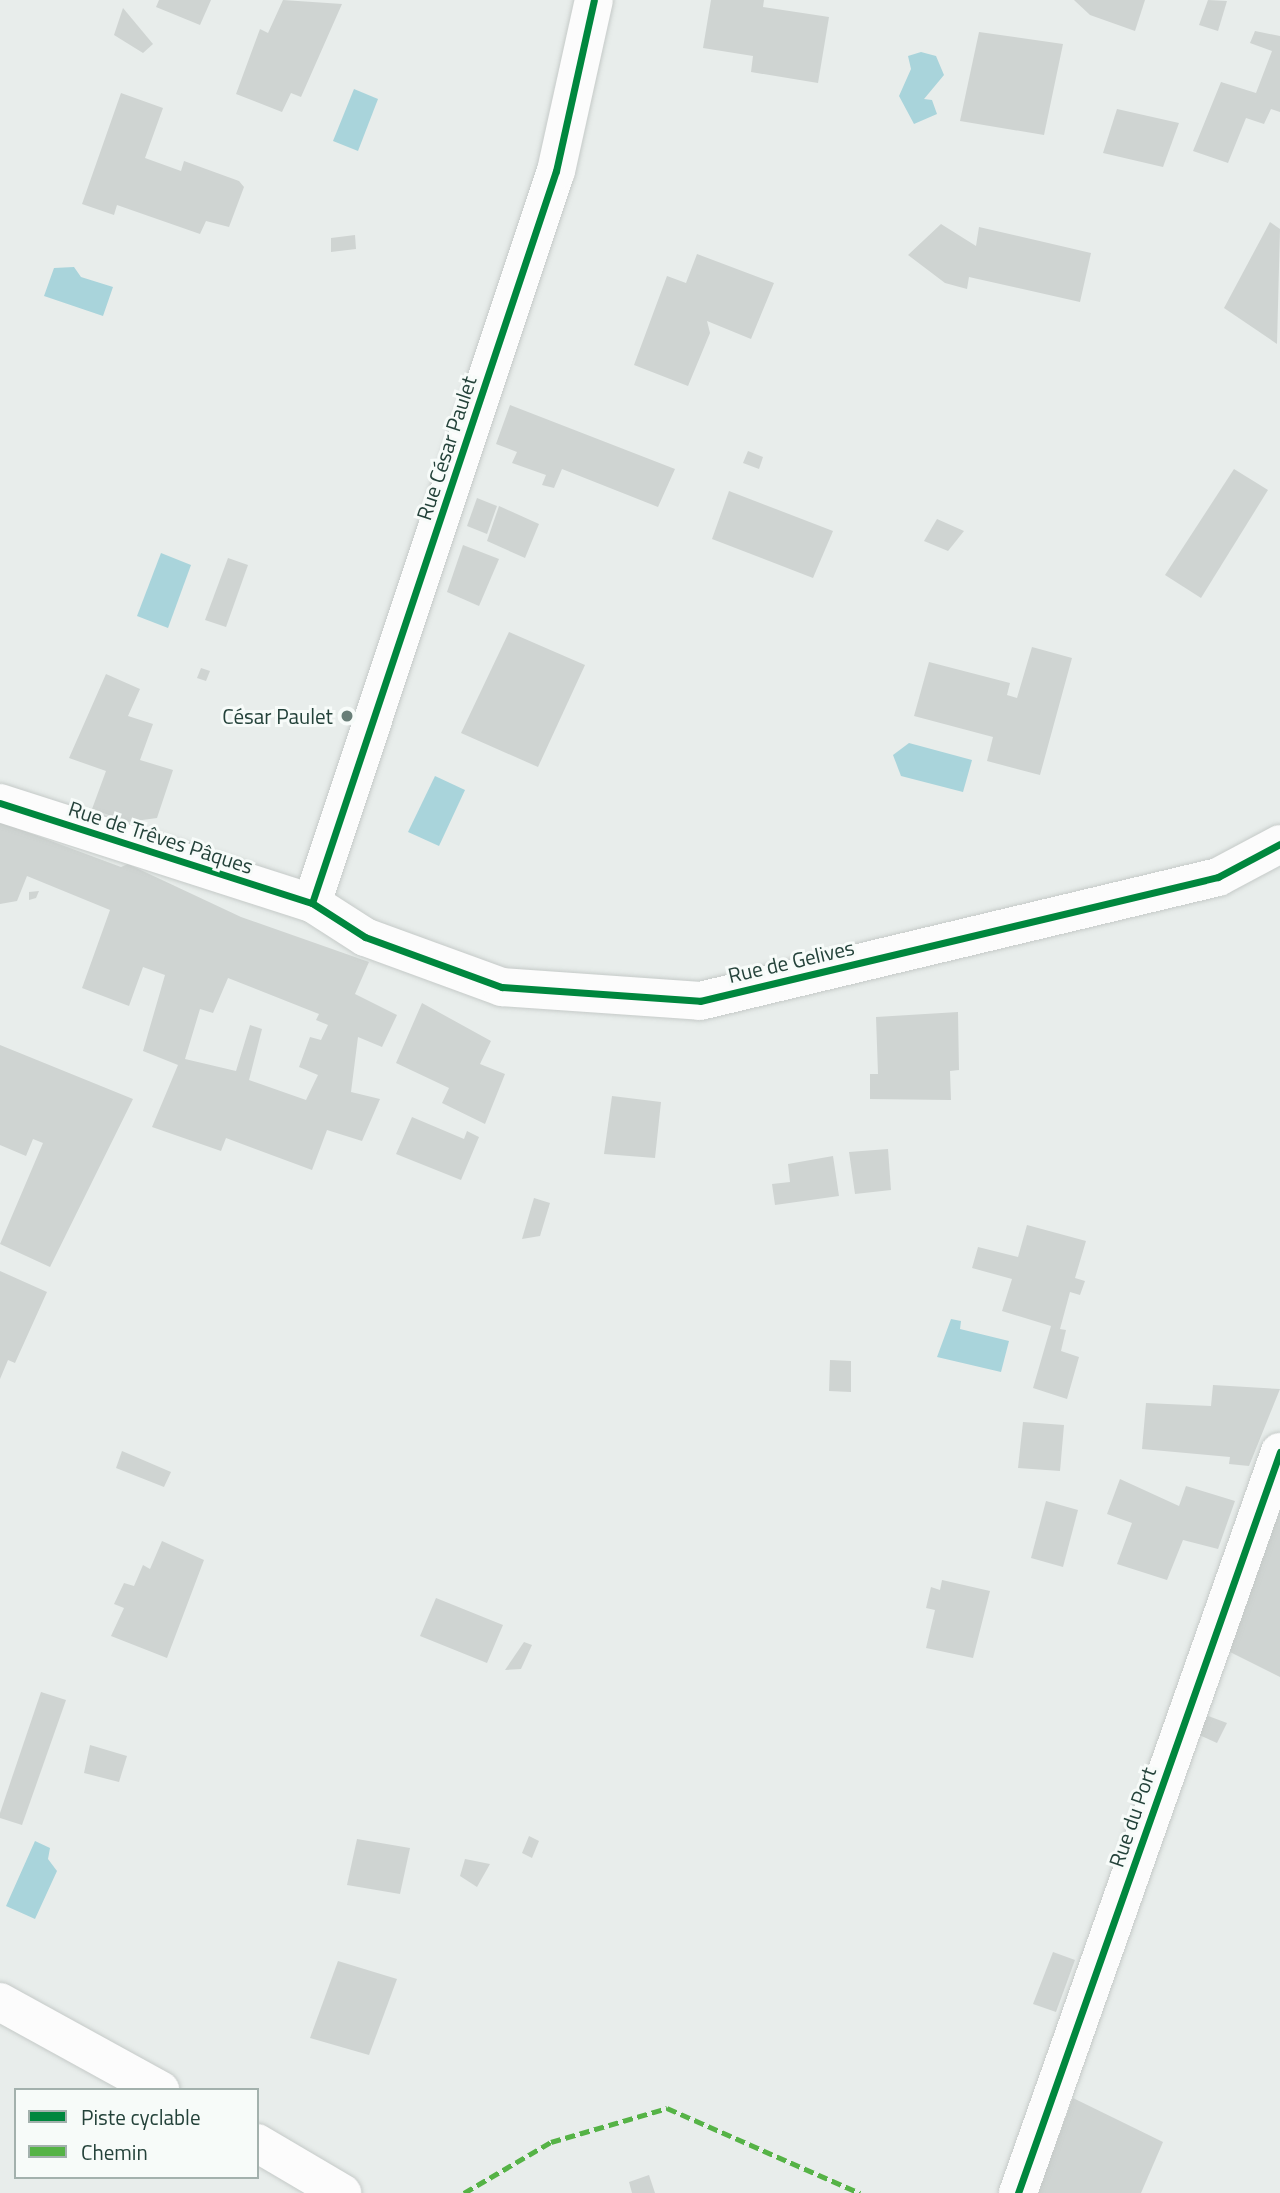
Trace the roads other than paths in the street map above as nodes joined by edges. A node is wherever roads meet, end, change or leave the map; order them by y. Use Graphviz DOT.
graph roads {
  1 [pos="594,0"];
  2 [pos="0,803"];
  3 [pos="1280,844"];
  4 [pos="312,903"];
  5 [pos="1280,1452"];
  6 [pos="0,2002"];
  7 [pos="156,2088"];
  8 [pos="259,2144"];
  9 [pos="342,2193"];
  10 [pos="1018,2193"];
  1 -- 4 [label="street, Rue César Paulet"];
  2 -- 4 [label="street, Rue de Trêves Pâques"];
  3 -- 4 [label="street, Rue de Gelives"];
  5 -- 10 [label="street, Rue du Port"];
  6 -- 7 [label="street"];
  8 -- 9 [label="street"];
}
